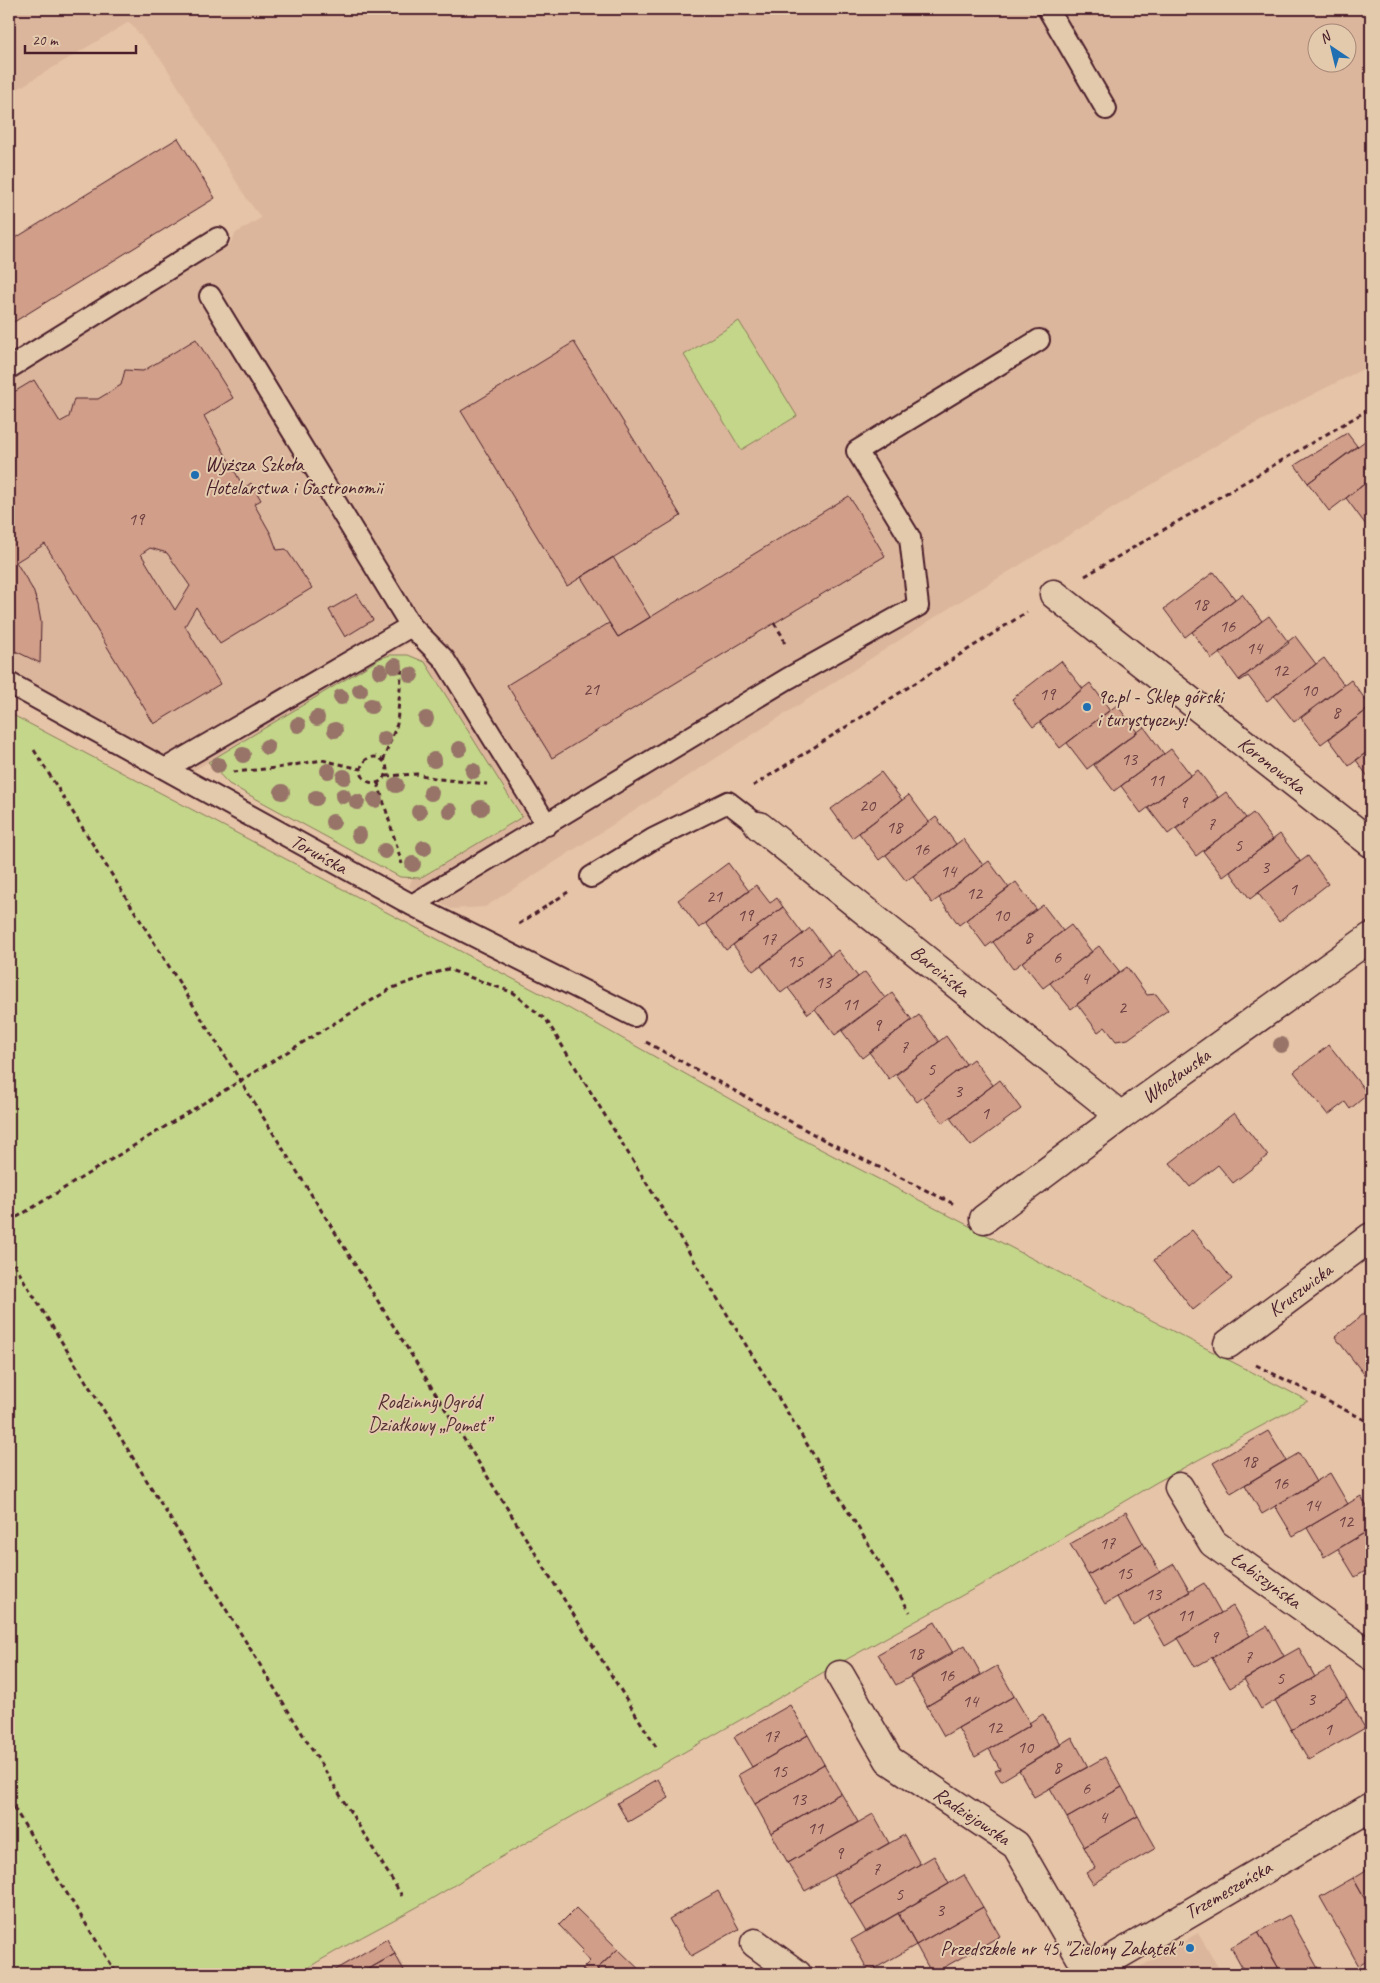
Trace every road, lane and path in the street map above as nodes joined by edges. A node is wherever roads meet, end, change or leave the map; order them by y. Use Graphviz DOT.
graph roads {
  1 [pos="1048,9"];
  2 [pos="1106,109"];
  3 [pos="218,238"];
  4 [pos="210,296"];
  5 [pos="1039,340"];
  6 [pos="9,368"];
  7 [pos="1054,594"];
  8 [pos="411,626"];
  9 [pos="9,683"];
  10 [pos="34,750"];
  11 [pos="383,761"];
  12 [pos="165,769"];
  13 [pos="361,769"];
  14 [pos="225,774"];
  15 [pos="386,776"];
  16 [pos="378,783"];
  17 [pos="522,786"];
  18 [pos="547,825"];
  19 [pos="759,826"];
  20 [pos="1371,843"];
  21 [pos="402,866"];
  22 [pos="590,877"];
  23 [pos="412,905"];
  24 [pos="1371,937"];
  25 [pos="489,944"];
  26 [pos="634,1016"];
  27 [pos="638,1038"];
  28 [pos="240,1080"];
  29 [pos="1121,1116"];
  30 [pos="984,1219"];
  31 [pos="9,1222"];
  32 [pos="1371,1236"];
  33 [pos="9,1256"];
  34 [pos="1228,1344"];
  35 [pos="1371,1423"];
  36 [pos="1179,1487"];
  37 [pos="910,1612"];
  38 [pos="1371,1656"];
  39 [pos="840,1674"];
  40 [pos="658,1750"];
  41 [pos="9,1800"];
  42 [pos="1371,1807"];
  43 [pos="402,1896"];
  44 [pos="755,1943"];
  45 [pos="1087,1973"];
  46 [pos="117,1974"];
  47 [pos="797,1974"];
  1 -- 2 [label="lane"];
  3 -- 6 [label="lane"];
  4 -- 8 [label="lane"];
  5 -- 18 [label="lane"];
  7 -- 20 [label="street, Koronowska"];
  8 -- 11 [label="path"];
  8 -- 12 [label="lane"];
  8 -- 17 [label="lane"];
  9 -- 12 [label="lane, Toruńska"];
  10 -- 28 [label="path"];
  11 -- 13 [label="path"];
  11 -- 15 [label="path"];
  12 -- 23 [label="lane, Toruńska"];
  13 -- 14 [label="path"];
  13 -- 16 [label="path"];
  15 -- 16 [label="path"];
  15 -- 17 [label="path"];
  16 -- 21 [label="path"];
  17 -- 18 [label="lane"];
  18 -- 23 [label="lane"];
  19 -- 22 [label="lane"];
  19 -- 29 [label="street, Barcińska"];
  22 -- 25 [label="path"];
  23 -- 25 [label="lane, Toruńska"];
  24 -- 29 [label="street, Włocławska"];
  25 -- 26 [label="lane, Toruńska"];
  27 -- 30 [label="path"];
  28 -- 31 [label="path"];
  28 -- 37 [label="path"];
  28 -- 40 [label="path"];
  29 -- 30 [label="street, Włocławska"];
  32 -- 34 [label="street, Kruszwicka"];
  33 -- 43 [label="path"];
  34 -- 35 [label="path"];
  36 -- 38 [label="street, Łabiszyńska"];
  39 -- 45 [label="street, Radziejowska"];
  41 -- 46 [label="path"];
  42 -- 45 [label="street, Trzemeszeńska"];
  44 -- 47 [label="street"];
}
